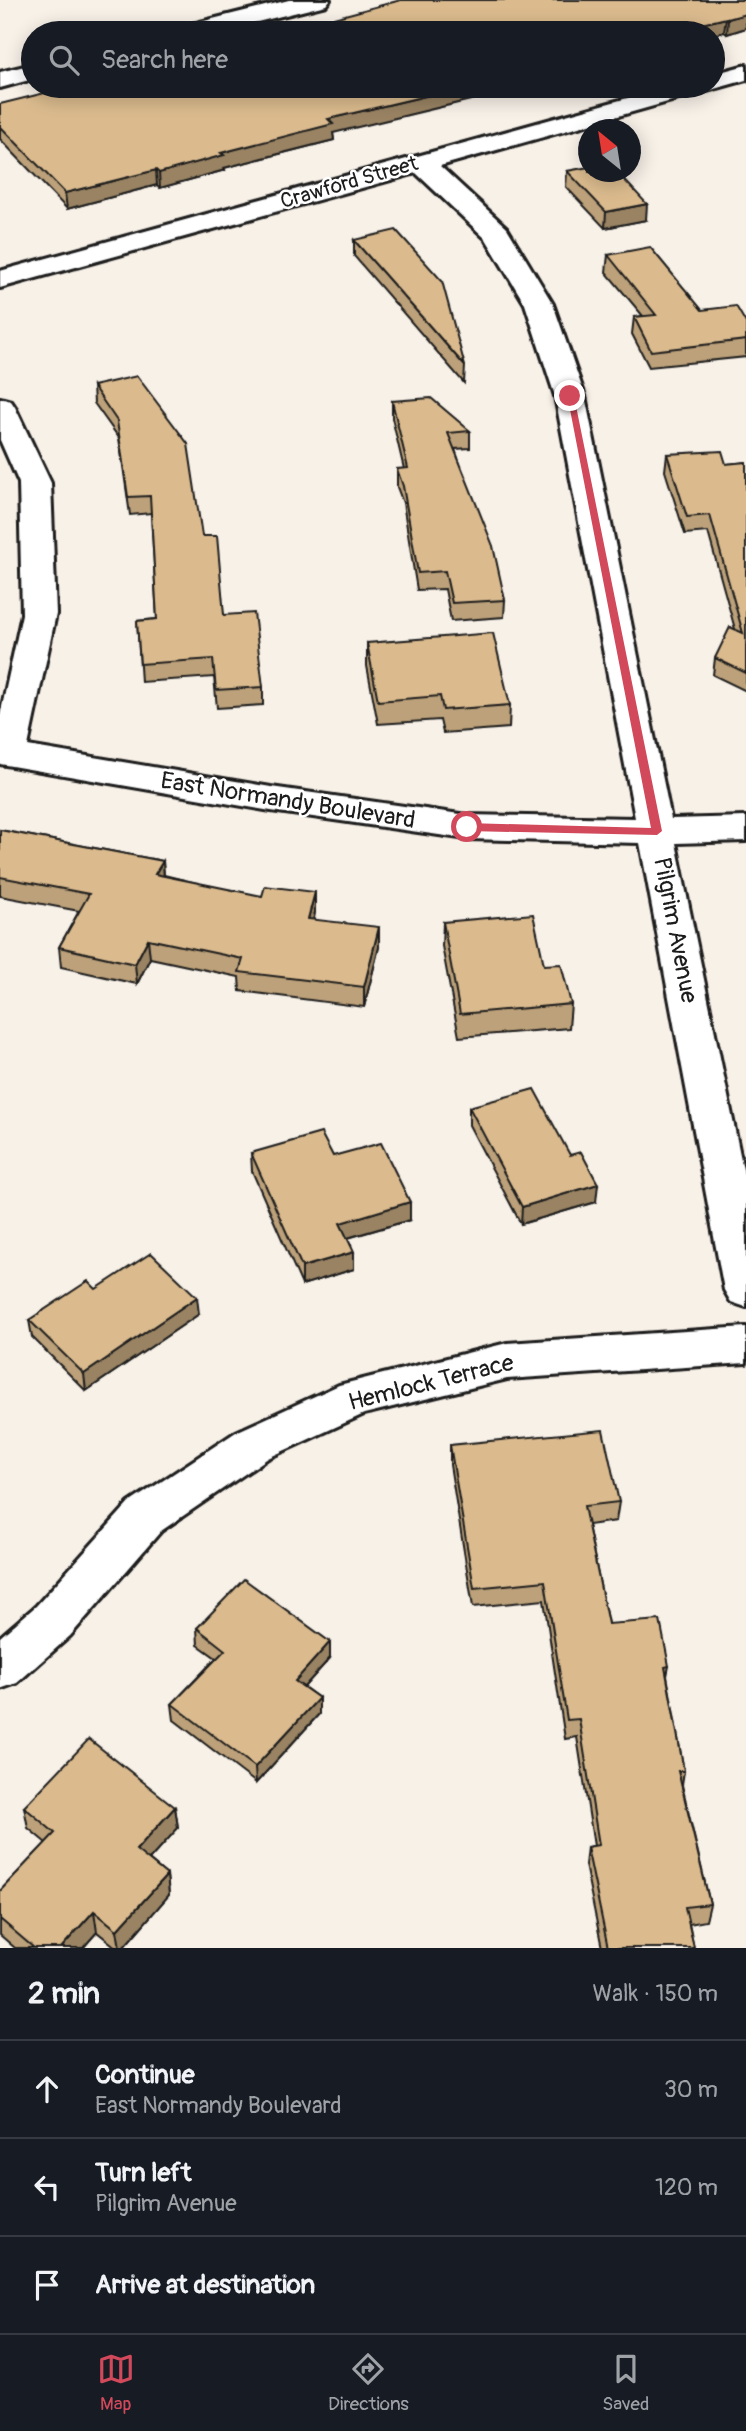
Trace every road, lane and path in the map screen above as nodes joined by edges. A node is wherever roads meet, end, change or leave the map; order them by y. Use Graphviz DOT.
graph roads {
  1 [pos="318,0"];
  2 [pos="233,21"];
  3 [pos="746,72"];
  4 [pos="21,74"];
  5 [pos="725,78"];
  6 [pos="0,80"];
  7 [pos="654,98"];
  8 [pos="420,162"];
  9 [pos="0,280"];
  10 [pos="0,407"];
  11 [pos="5,754"];
  12 [pos="746,829"];
  13 [pos="657,831"];
  14 [pos="746,1290"];
  15 [pos="746,1345"];
  16 [pos="0,1667"];
  1 -- 2 [label="street"];
  3 -- 5 [label="street"];
  4 -- 6 [label="street"];
  7 -- 8 [label="street, Crawford Street"];
  8 -- 9 [label="street, Crawford Street"];
  8 -- 13 [label="street, Pilgrim Avenue"];
  10 -- 11 [label="street"];
  11 -- 13 [label="street, East Normandy Boulevard"];
  12 -- 13 [label="street, East Normandy Boulevard"];
  13 -- 14 [label="street, Pilgrim Avenue"];
  15 -- 16 [label="street, Hemlock Terrace"];
}
